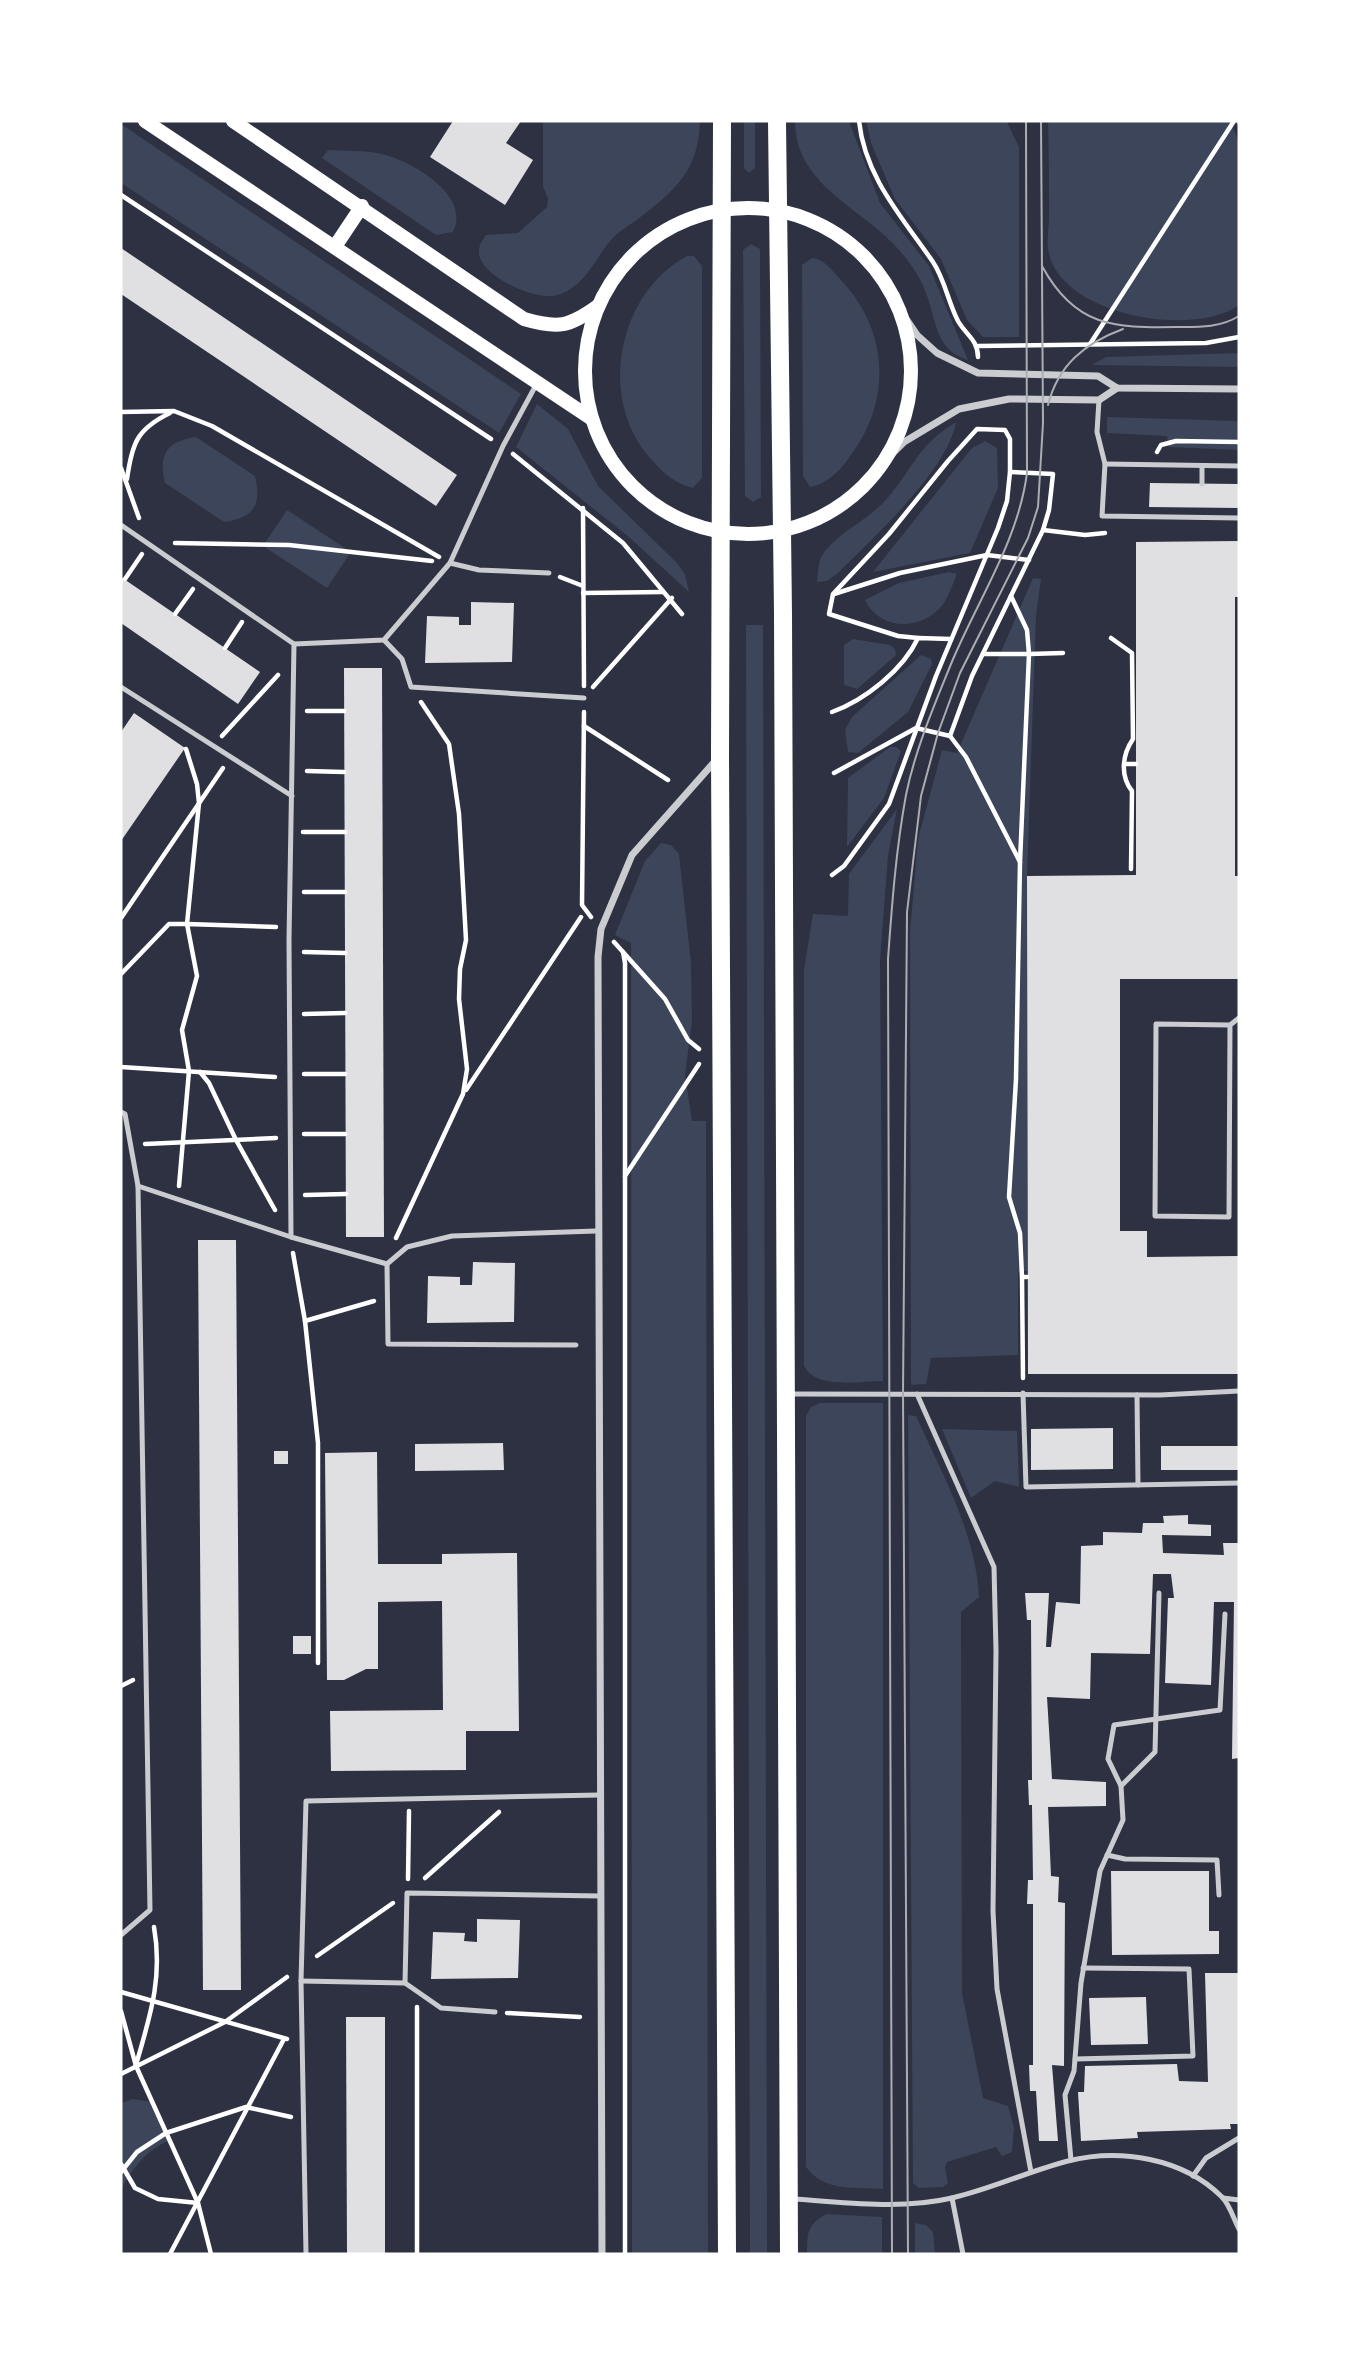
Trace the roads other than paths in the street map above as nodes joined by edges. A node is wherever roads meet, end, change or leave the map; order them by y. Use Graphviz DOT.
graph roads {
  1 [pos="145,121"];
  2 [pos="233,121"];
  3 [pos="722,121"];
  4 [pos="777,121"];
  5 [pos="362,206"];
  6 [pos="778,209"];
  7 [pos="722,210"];
  8 [pos="336,245"];
  9 [pos="599,305"];
  10 [pos="900,310"];
  11 [pos="538,383"];
  12 [pos="1117,388"];
  13 [pos="1239,389"];
  14 [pos="1099,400"];
  15 [pos="592,419"];
  16 [pos="884,461"];
  17 [pos="1105,464"];
  18 [pos="1202,466"];
  19 [pos="1239,467"];
  20 [pos="1202,484"];
  21 [pos="1202,508"];
  22 [pos="1202,517"];
  23 [pos="1239,517"];
  24 [pos="121,525"];
  25 [pos="782,530"];
  26 [pos="721,531"];
  27 [pos="450,563"];
  28 [pos="549,573"];
  29 [pos="384,640"];
  30 [pos="294,644"];
  31 [pos="121,687"];
  32 [pos="584,698"];
  33 [pos="720,755"];
  34 [pos="292,796"];
  35 [pos="1239,1018"];
  36 [pos="1230,1025"];
  37 [pos="121,1112"];
  38 [pos="138,1186"];
  39 [pos="596,1231"];
  40 [pos="290,1237"];
  41 [pos="387,1264"];
  42 [pos="576,1345"];
  43 [pos="1239,1391"];
  44 [pos="1023,1393"];
  45 [pos="785,1394"];
  46 [pos="917,1394"];
  47 [pos="1136,1395"];
  48 [pos="1239,1483"];
  49 [pos="1138,1485"];
  50 [pos="1159,1593"];
  51 [pos="1225,1614"];
  52 [pos="1156,1720"];
  53 [pos="1121,1786"];
  54 [pos="599,1795"];
  55 [pos="1107,1855"];
  56 [pos="1219,1895"];
  57 [pos="600,1896"];
  58 [pos="121,1936"];
  59 [pos="1083,1968"];
  60 [pos="301,1981"];
  61 [pos="405,1983"];
  62 [pos="495,2012"];
  63 [pos="1074,2059"];
  64 [pos="1239,2138"];
  65 [pos="1071,2160"];
  66 [pos="1031,2172"];
  67 [pos="1193,2176"];
  68 [pos="952,2198"];
  69 [pos="1223,2198"];
  70 [pos="789,2199"];
  71 [pos="1239,2200"];
  72 [pos="1239,2230"];
  73 [pos="306,2254"];
  74 [pos="601,2254"];
  75 [pos="727,2254"];
  76 [pos="789,2254"];
  77 [pos="962,2254"];
  1 -- 8 [label="main road"];
  2 -- 5 [label="main road"];
  3 -- 7 [label="main road"];
  4 -- 6 [label="main road"];
  5 -- 8 [label="main road"];
  5 -- 9 [label="main road"];
  6 -- 7 [label="main road"];
  6 -- 10 [label="main road"];
  6 -- 25 [label="main road"];
  7 -- 9 [label="main road"];
  7 -- 26 [label="main road"];
  8 -- 11 [label="main road"];
  9 -- 15 [label="main road"];
  10 -- 12 [label="street"];
  10 -- 16 [label="main road"];
  11 -- 15 [label="main road"];
  11 -- 27 [label="lane"];
  12 -- 13 [label="street"];
  12 -- 14 [label="street"];
  14 -- 16 [label="street"];
  14 -- 17 [label="lane"];
  15 -- 26 [label="main road"];
  16 -- 25 [label="main road"];
  17 -- 18 [label="lane"];
  17 -- 22 [label="lane"];
  18 -- 19 [label="lane"];
  18 -- 20 [label="lane"];
  21 -- 22 [label="lane"];
  22 -- 23 [label="lane"];
  24 -- 30 [label="lane"];
  25 -- 26 [label="main road"];
  25 -- 45 [label="main road"];
  26 -- 33 [label="main road"];
  27 -- 28 [label="lane"];
  27 -- 29 [label="lane"];
  29 -- 30 [label="lane"];
  29 -- 32 [label="lane"];
  30 -- 34 [label="lane"];
  31 -- 34 [label="lane"];
  33 -- 39 [label="street"];
  33 -- 75 [label="main road"];
  34 -- 40 [label="lane"];
  35 -- 36 [label="lane"];
  36 -- 36 [label="lane"];
  37 -- 38 [label="lane"];
  38 -- 40 [label="lane"];
  38 -- 58 [label="lane"];
  39 -- 41 [label="lane"];
  39 -- 54 [label="street"];
  40 -- 41 [label="lane"];
  41 -- 42 [label="lane"];
  43 -- 47 [label="lane"];
  44 -- 46 [label="lane"];
  44 -- 47 [label="lane"];
  44 -- 49 [label="lane"];
  45 -- 46 [label="lane"];
  45 -- 70 [label="main road"];
  46 -- 66 [label="lane"];
  47 -- 49 [label="lane"];
  48 -- 49 [label="lane"];
  50 -- 52 [label="lane"];
  51 -- 52 [label="lane"];
  52 -- 53 [label="lane"];
  52 -- 53 [label="lane"];
  53 -- 55 [label="lane"];
  54 -- 57 [label="street"];
  54 -- 60 [label="lane"];
  55 -- 56 [label="lane"];
  55 -- 59 [label="lane"];
  57 -- 61 [label="lane"];
  57 -- 74 [label="street"];
  59 -- 63 [label="lane"];
  59 -- 63 [label="lane"];
  60 -- 61 [label="lane"];
  60 -- 73 [label="lane"];
  61 -- 62 [label="lane"];
  63 -- 65 [label="lane"];
  64 -- 67 [label="lane"];
  65 -- 66 [label="lane"];
  65 -- 67 [label="lane"];
  66 -- 68 [label="lane"];
  67 -- 69 [label="lane"];
  68 -- 70 [label="lane"];
  68 -- 77 [label="lane"];
  69 -- 71 [label="lane"];
  69 -- 72 [label="lane"];
  70 -- 76 [label="main road"];
}
